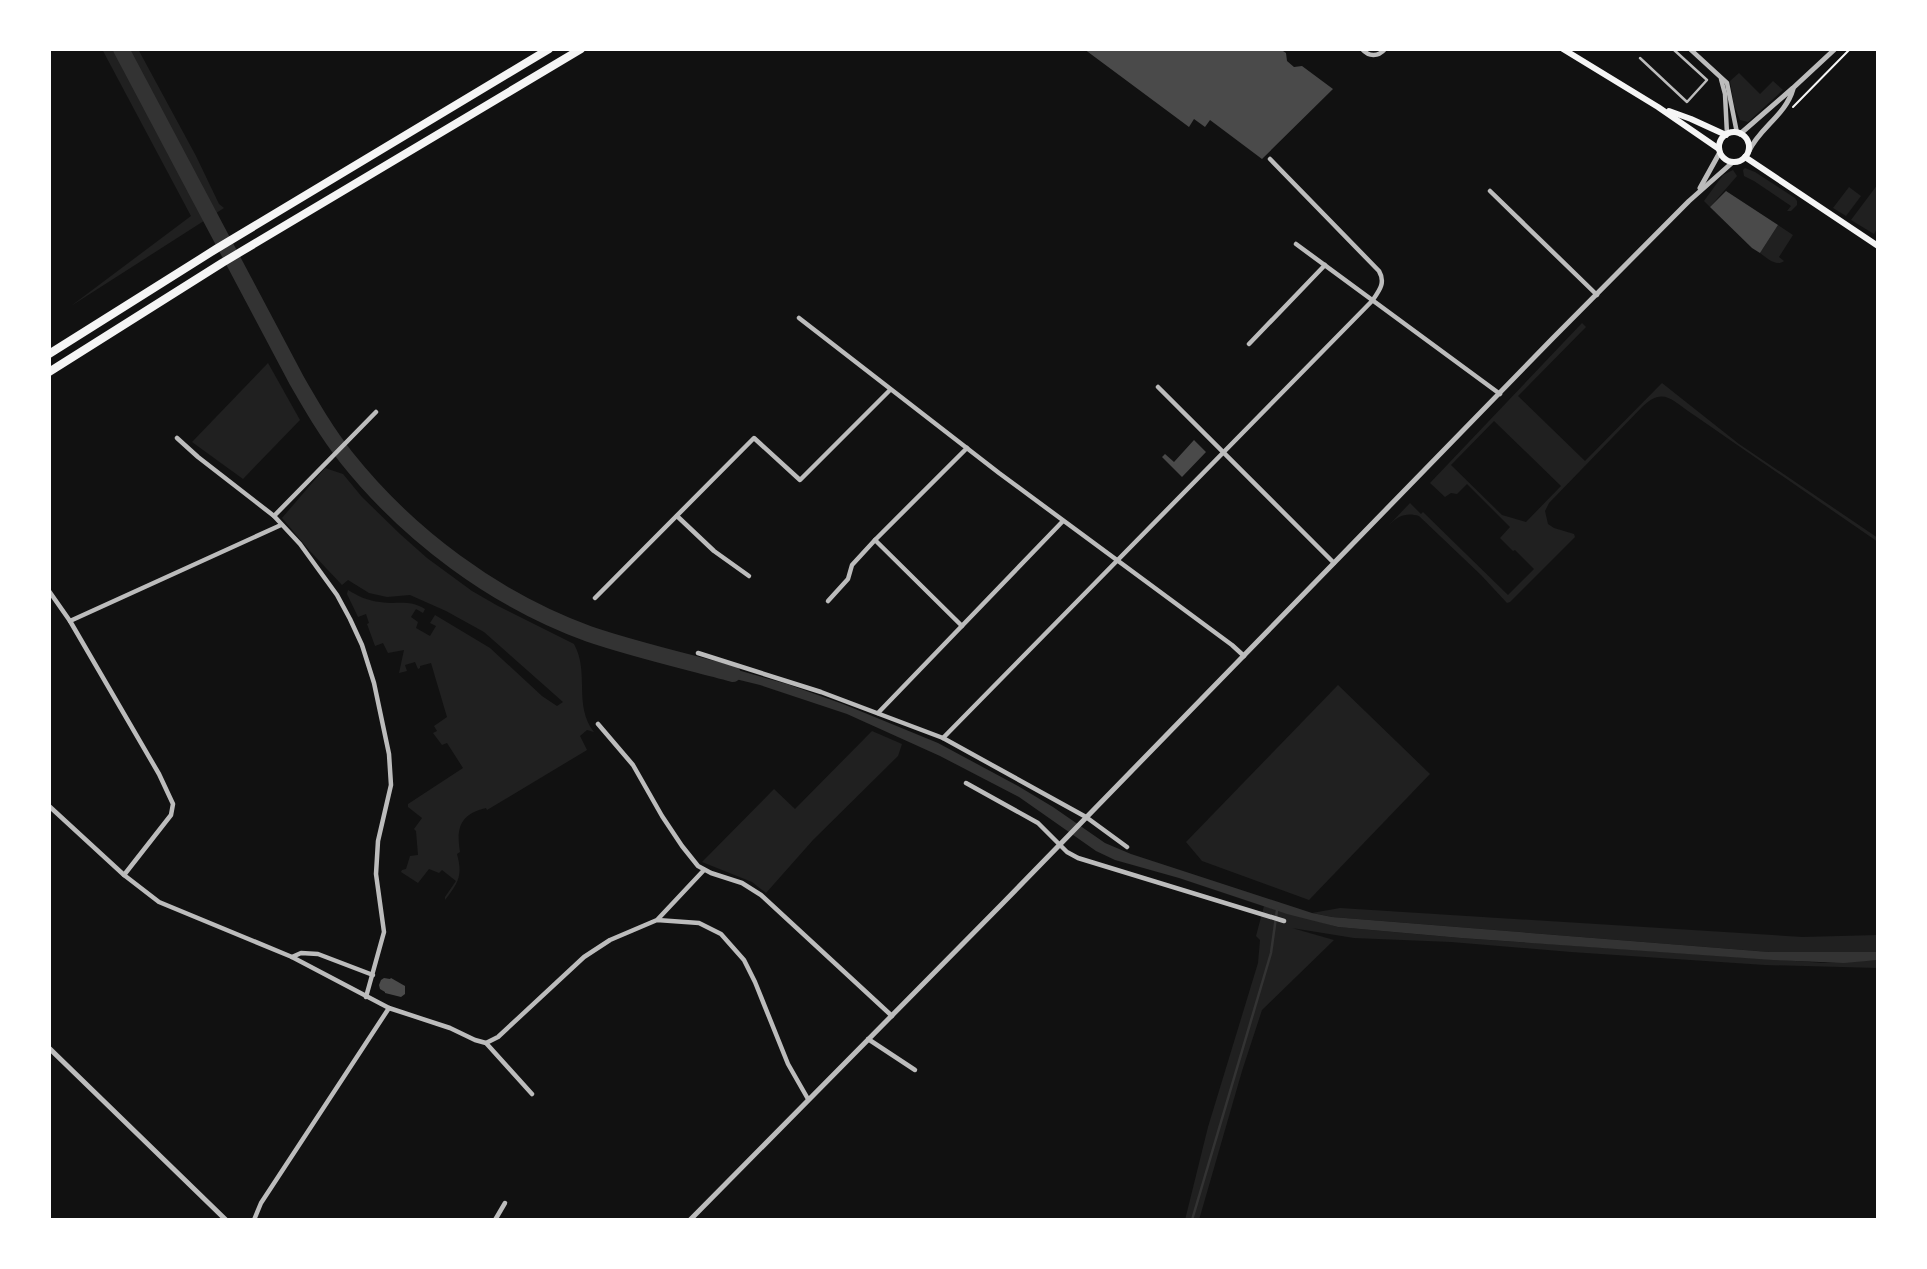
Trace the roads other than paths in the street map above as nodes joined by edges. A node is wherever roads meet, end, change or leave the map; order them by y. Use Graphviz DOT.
graph roads {
  1 [pos="549,49"];
  2 [pos="581,49"];
  3 [pos="1362,49"];
  4 [pos="1385,49"];
  5 [pos="1563,49"];
  6 [pos="1673,49"];
  7 [pos="1690,49"];
  8 [pos="1835,49"];
  9 [pos="1640,58"];
  10 [pos="1711,68"];
  11 [pos="1793,88"];
  12 [pos="1661,108"];
  13 [pos="1739,133"];
  14 [pos="1726,135"];
  15 [pos="1720,150"];
  16 [pos="1747,154"];
  17 [pos="1270,159"];
  18 [pos="1733,162"];
  19 [pos="1490,191"];
  20 [pos="1689,201"];
  21 [pos="1296,244"];
  22 [pos="1878,246"];
  23 [pos="1325,265"];
  24 [pos="1597,295"];
  25 [pos="1372,300"];
  26 [pos="799,318"];
  27 [pos="1249,344"];
  28 [pos="49,354"];
  29 [pos="49,372"];
  30 [pos="1157,387"];
  31 [pos="890,390"];
  32 [pos="1500,394"];
  33 [pos="376,412"];
  34 [pos="177,438"];
  35 [pos="967,448"];
  36 [pos="1223,451"];
  37 [pos="274,516"];
  38 [pos="677,516"];
  39 [pos="1063,521"];
  40 [pos="281,525"];
  41 [pos="875,540"];
  42 [pos="1116,561"];
  43 [pos="1334,563"];
  44 [pos="749,576"];
  45 [pos="49,591"];
  46 [pos="595,598"];
  47 [pos="828,601"];
  48 [pos="70,621"];
  49 [pos="962,626"];
  50 [pos="698,653"];
  51 [pos="1244,656"];
  52 [pos="878,713"];
  53 [pos="598,724"];
  54 [pos="943,738"];
  55 [pos="965,783"];
  56 [pos="49,806"];
  57 [pos="1087,817"];
  58 [pos="1059,845"];
  59 [pos="1127,847"];
  60 [pos="704,870"];
  61 [pos="124,875"];
  62 [pos="657,920"];
  63 [pos="1284,921"];
  64 [pos="292,957"];
  65 [pos="373,975"];
  66 [pos="366,997"];
  67 [pos="389,1007"];
  68 [pos="892,1016"];
  69 [pos="868,1039"];
  70 [pos="486,1043"];
  71 [pos="49,1048"];
  72 [pos="915,1070"];
  73 [pos="532,1094"];
  74 [pos="808,1099"];
  75 [pos="505,1203"];
  76 [pos="226,1220"];
  77 [pos="254,1220"];
  78 [pos="495,1220"];
  79 [pos="690,1220"];
  1 -- 28 [label="highway"];
  2 -- 29 [label="highway"];
  3 -- 4 [label="street"];
  5 -- 12 [label="main road"];
  6 -- 9 [label="lane"];
  7 -- 10 [label="street"];
  8 -- 11 [label="street"];
  10 -- 13 [label="street"];
  10 -- 14 [label="street"];
  11 -- 13 [label="street"];
  11 -- 16 [label="street"];
  12 -- 14 [label="main road"];
  12 -- 15 [label="main road"];
  13 -- 14 [label="main road"];
  13 -- 16 [label="main road"];
  14 -- 15 [label="main road"];
  15 -- 18 [label="main road"];
  15 -- 20 [label="street"];
  16 -- 18 [label="main road"];
  16 -- 22 [label="main road"];
  17 -- 25 [label="street"];
  18 -- 20 [label="street"];
  19 -- 24 [label="street"];
  20 -- 24 [label="street"];
  21 -- 23 [label="street"];
  23 -- 25 [label="street"];
  23 -- 27 [label="street"];
  24 -- 32 [label="street"];
  25 -- 32 [label="street"];
  25 -- 36 [label="street"];
  26 -- 31 [label="street"];
  30 -- 36 [label="street"];
  31 -- 35 [label="street"];
  31 -- 38 [label="street"];
  32 -- 43 [label="street"];
  33 -- 37 [label="street"];
  34 -- 37 [label="street"];
  35 -- 39 [label="street"];
  35 -- 41 [label="street"];
  36 -- 42 [label="street"];
  36 -- 43 [label="street"];
  37 -- 40 [label="street"];
  38 -- 44 [label="street"];
  38 -- 46 [label="street"];
  39 -- 42 [label="street"];
  39 -- 49 [label="street"];
  40 -- 48 [label="street"];
  40 -- 65 [label="street"];
  41 -- 47 [label="street"];
  41 -- 49 [label="street"];
  42 -- 51 [label="street"];
  42 -- 54 [label="street"];
  43 -- 51 [label="street"];
  45 -- 48 [label="street"];
  48 -- 61 [label="street"];
  49 -- 52 [label="street"];
  50 -- 52 [label="street"];
  51 -- 57 [label="street"];
  52 -- 54 [label="street"];
  53 -- 60 [label="street"];
  54 -- 57 [label="street"];
  55 -- 58 [label="street"];
  56 -- 61 [label="street"];
  57 -- 58 [label="street"];
  57 -- 59 [label="street"];
  58 -- 63 [label="street"];
  58 -- 68 [label="street"];
  60 -- 62 [label="street"];
  60 -- 68 [label="street"];
  61 -- 64 [label="street"];
  62 -- 70 [label="street"];
  62 -- 74 [label="street"];
  64 -- 65 [label="street"];
  64 -- 66 [label="street"];
  65 -- 66 [label="street"];
  66 -- 67 [label="street"];
  67 -- 70 [label="street"];
  67 -- 77 [label="street"];
  68 -- 69 [label="street"];
  69 -- 72 [label="street"];
  69 -- 74 [label="street"];
  70 -- 73 [label="street"];
  71 -- 76 [label="street"];
  74 -- 79 [label="street"];
  75 -- 78 [label="street"];
}
